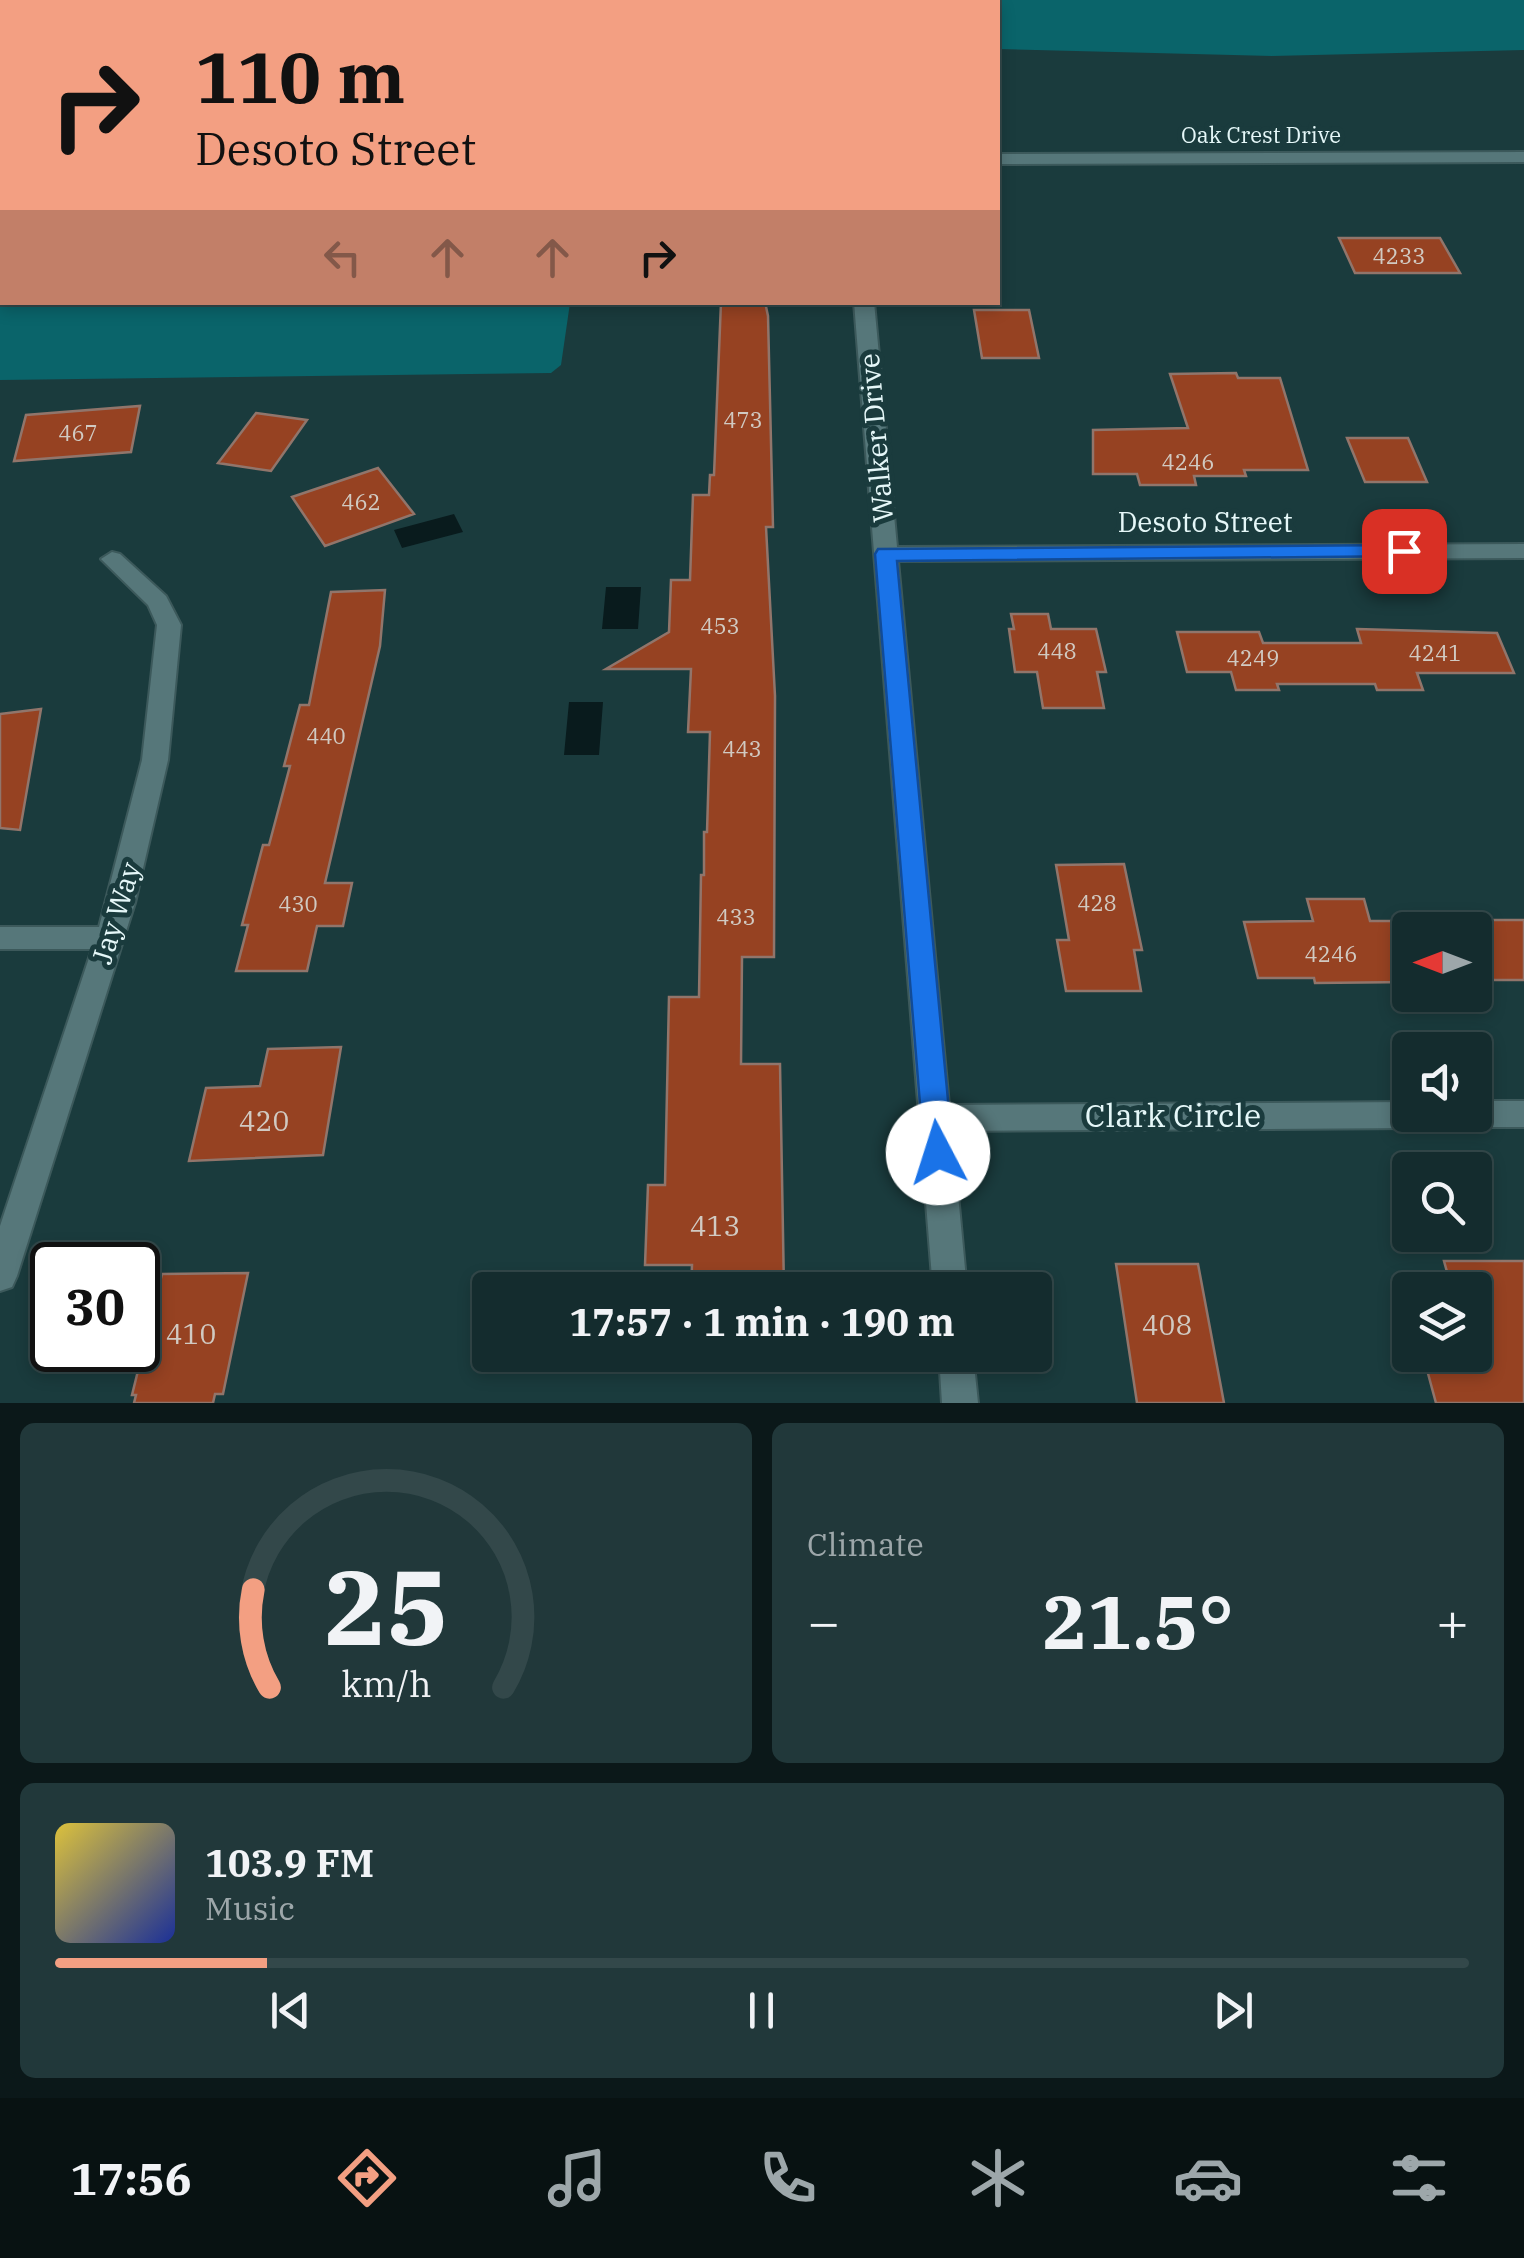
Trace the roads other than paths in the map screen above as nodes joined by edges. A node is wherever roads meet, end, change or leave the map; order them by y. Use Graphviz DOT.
graph roads {
  1 [pos="1524,157"];
  2 [pos="1000,158"];
  3 [pos="864,305"];
  4 [pos="1524,551"];
  5 [pos="886,554"];
  6 [pos="112,560"];
  7 [pos="0,938"];
  8 [pos="109,938"];
  9 [pos="1492,1114"];
  10 [pos="1524,1114"];
  11 [pos="1392,1115"];
  12 [pos="935,1118"];
  13 [pos="948,1272"];
  14 [pos="0,1276"];
  15 [pos="957,1372"];
  16 [pos="960,1403"];
  1 -- 2 [label="street, Oak Crest Drive"];
  3 -- 5 [label="street, Walker Drive"];
  4 -- 5 [label="street, Desoto Street"];
  5 -- 12 [label="street, Walker Drive"];
  6 -- 8 [label="street, Jay Way"];
  7 -- 8 [label="street"];
  8 -- 14 [label="street, Jay Way"];
  9 -- 10 [label="street"];
  11 -- 12 [label="street, Clark Circle"];
  12 -- 13 [label="street, Walker Drive"];
  15 -- 16 [label="street"];
}
